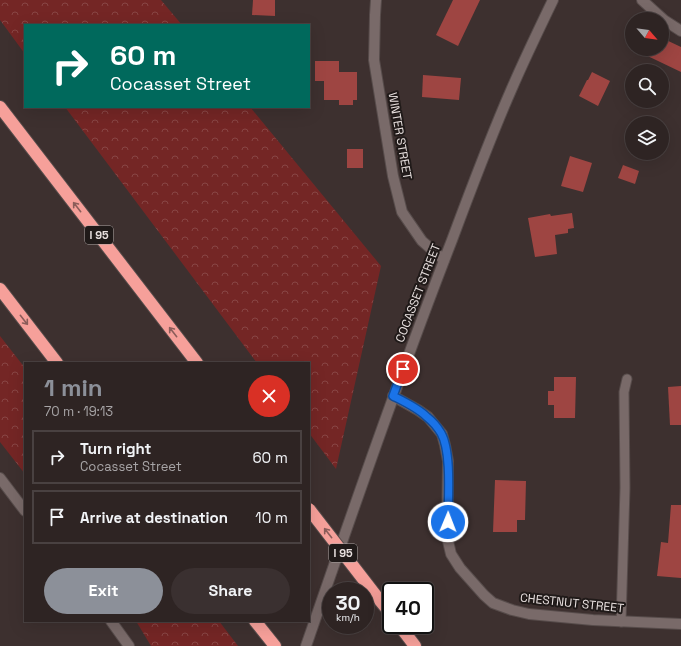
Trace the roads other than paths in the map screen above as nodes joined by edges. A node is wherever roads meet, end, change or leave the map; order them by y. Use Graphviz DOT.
graph roads {
  1 [pos="376,0"];
  2 [pos="554,0"];
  3 [pos="642,0"];
  4 [pos="681,31"];
  5 [pos="0,107"];
  6 [pos="444,260"];
  7 [pos="0,289"];
  8 [pos="56,362"];
  9 [pos="196,362"];
  10 [pos="627,379"];
  11 [pos="393,396"];
  12 [pos="0,478"];
  13 [pos="24,510"];
  14 [pos="310,510"];
  15 [pos="382,603"];
  16 [pos="112,622"];
  17 [pos="257,622"];
  18 [pos="621,622"];
  19 [pos="681,624"];
  20 [pos="406,634"];
  21 [pos="129,646"];
  22 [pos="275,646"];
  23 [pos="306,646"];
  24 [pos="415,646"];
  1 -- 6 [label="street, WINTER STREET"];
  2 -- 6 [label="street, COCASSET STREET"];
  3 -- 4 [label="street"];
  9 -- 5 [label="highway, I 95, one-way"];
  6 -- 11 [label="street, COCASSET STREET"];
  7 -- 8 [label="highway, one-way"];
  10 -- 18 [label="lane"];
  11 -- 18 [label="street, CHESTNUT STREET"];
  11 -- 23 [label="street, COCASSET STREET"];
  12 -- 13 [label="street"];
  15 -- 14 [label="highway, I 95, one-way, bridge"];
  16 -- 21 [label="street"];
  17 -- 22 [label="highway"];
  18 -- 19 [label="street, CHESTNUT STREET"];
  20 -- 24 [label="highway"];
}
